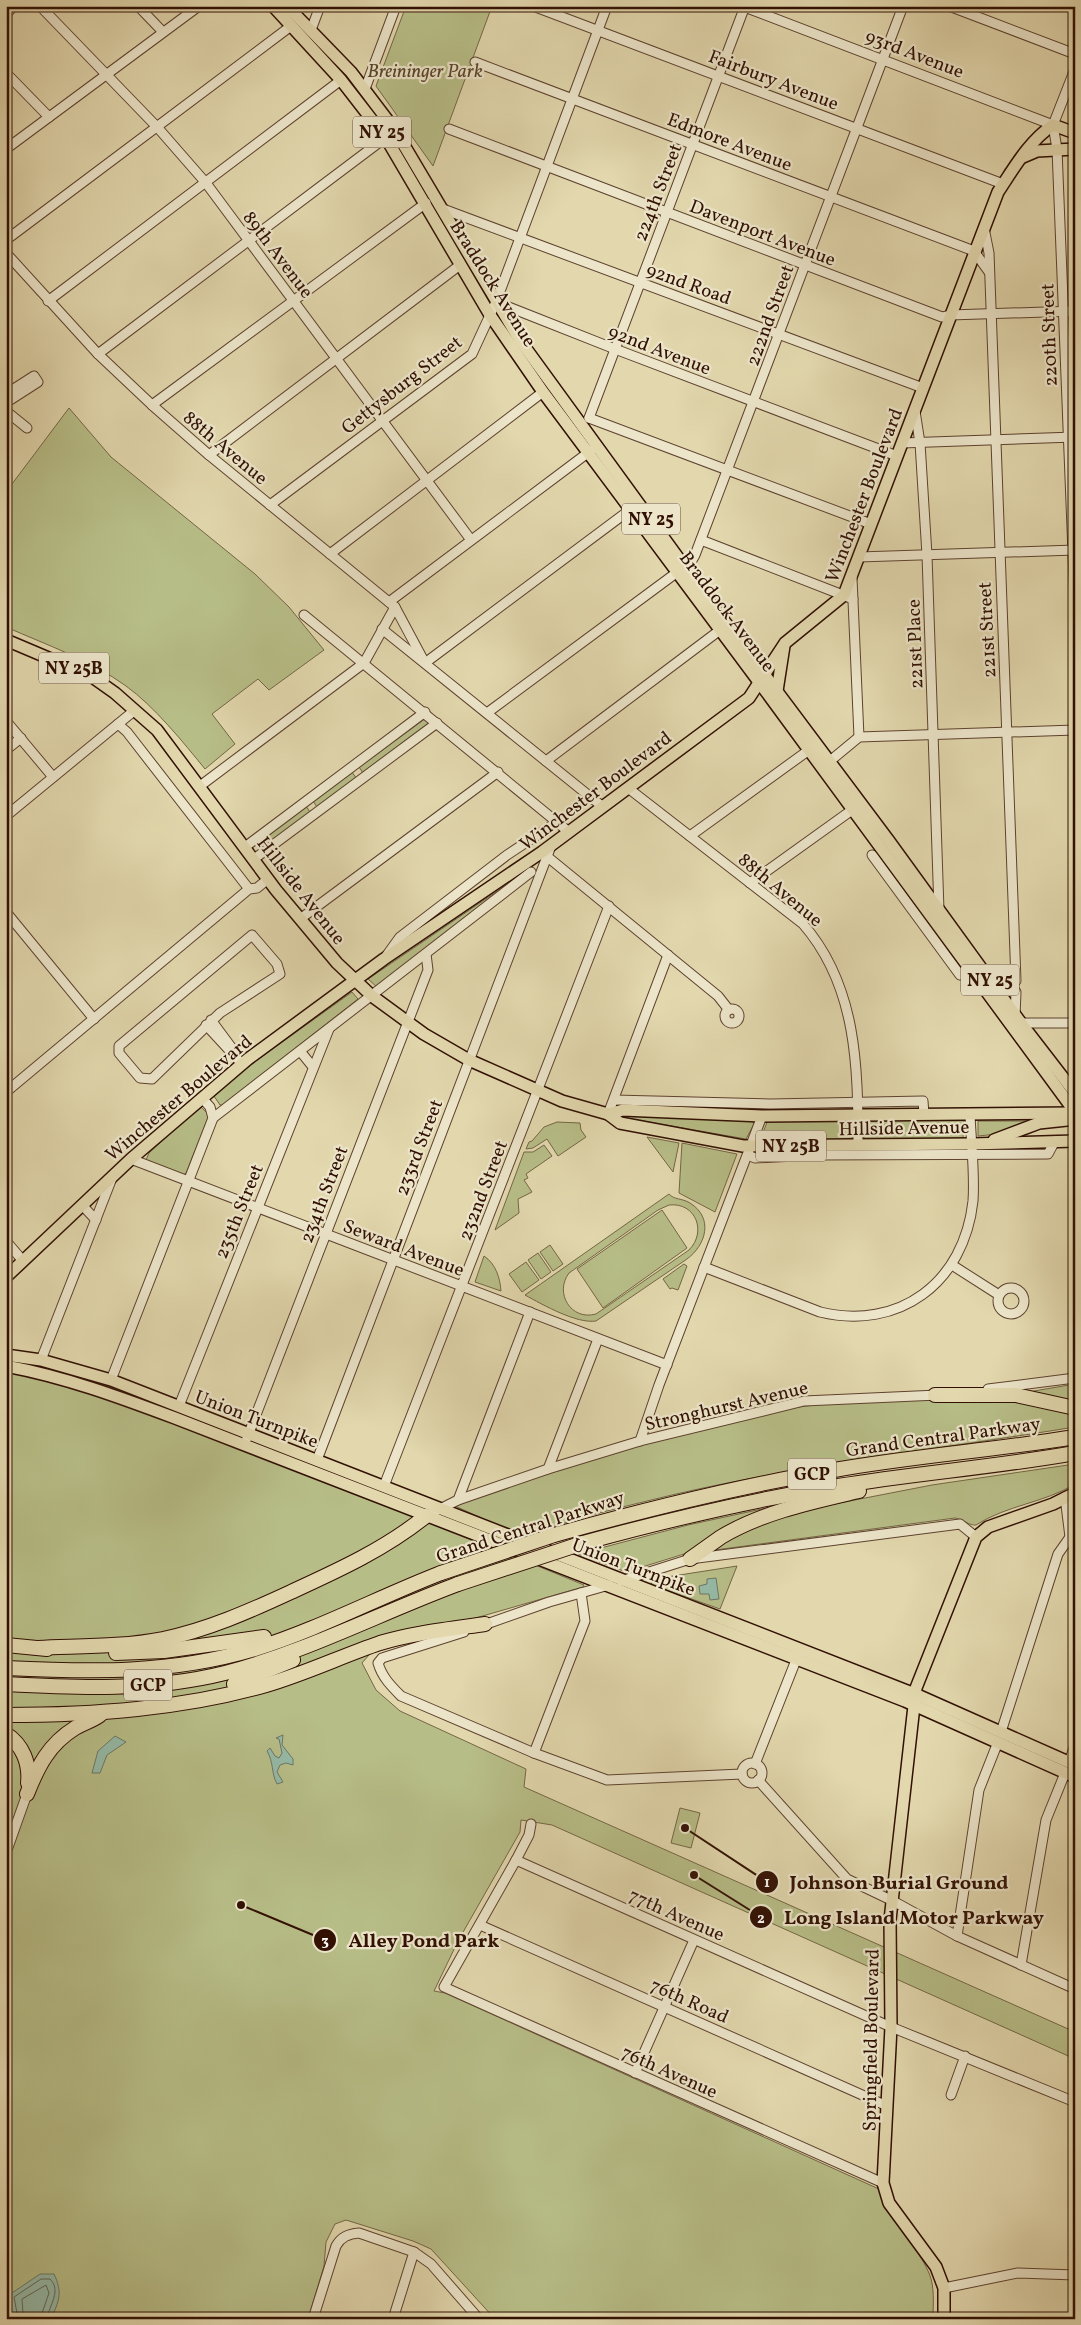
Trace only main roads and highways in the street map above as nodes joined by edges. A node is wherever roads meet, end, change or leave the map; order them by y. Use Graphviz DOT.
graph roads {
  1 [pos="273,6"];
  2 [pos="288,6"];
  3 [pos="1053,125"];
  4 [pos="1075,133"];
  5 [pos="391,134"];
  6 [pos="1075,149"];
  7 [pos="1023,157"];
  8 [pos="593,449"];
  9 [pos="681,569"];
  10 [pos="6,640"];
  11 [pos="785,644"];
  12 [pos="762,678"];
  13 [pos="777,691"];
  14 [pos="880,848"];
  15 [pos="354,980"];
  16 [pos="1017,1023"];
  17 [pos="1075,1092"];
  18 [pos="1075,1112"];
  19 [pos="608,1114"];
  20 [pos="1075,1120"];
  21 [pos="1075,1141"];
  22 [pos="986,1144"];
  23 [pos="6,1277"];
  24 [pos="6,1355"];
  25 [pos="6,1366"];
  26 [pos="935,1395"];
  27 [pos="1075,1408"];
  28 [pos="1075,1437"];
  29 [pos="1075,1453"];
  30 [pos="1026,1460"];
  31 [pos="1070,1500"];
  32 [pos="426,1516"];
  33 [pos="690,1559"];
  34 [pos="484,1624"];
  35 [pos="280,1637"];
  36 [pos="6,1645"];
  37 [pos="38,1648"];
  38 [pos="799,1654"];
  39 [pos="289,1664"];
  40 [pos="6,1668"];
  41 [pos="6,1684"];
  42 [pos="914,1699"];
  43 [pos="105,1712"];
  44 [pos="6,1715"];
  45 [pos="6,1734"];
  46 [pos="1071,1769"];
  47 [pos="944,2319"];
  1 -- 5 [label="main road, Braddock Avenue / NY 25"];
  2 -- 5 [label="main road, Braddock Avenue / NY 25"];
  3 -- 4 [label="main road, 93rd Avenue"];
  3 -- 7 [label="main road, Winchester Boulevard"];
  5 -- 8 [label="main road, Braddock Avenue / NY 25"];
  5 -- 8 [label="main road, Braddock Avenue / NY 25"];
  6 -- 7 [label="main road"];
  7 -- 11 [label="main road, Winchester Boulevard"];
  8 -- 9 [label="main road, Braddock Avenue / NY 25"];
  8 -- 9 [label="main road, Braddock Avenue / NY 25"];
  9 -- 12 [label="main road, Braddock Avenue / NY 25"];
  9 -- 12 [label="main road, Braddock Avenue / NY 25"];
  10 -- 15 [label="main road, Hillside Avenue / NY 25B"];
  11 -- 12 [label="main road, Winchester Boulevard"];
  11 -- 13 [label="main road"];
  12 -- 13 [label="main road, Braddock Avenue / NY 25"];
  12 -- 14 [label="main road, Braddock Avenue / NY 25"];
  12 -- 15 [label="main road, Winchester Boulevard"];
  13 -- 14 [label="main road, Braddock Avenue / NY 25"];
  14 -- 16 [label="main road, Braddock Avenue / NY 25"];
  14 -- 16 [label="main road, Braddock Avenue / NY 25"];
  15 -- 19 [label="main road, Hillside Avenue / NY 25B"];
  15 -- 23 [label="main road, Winchester Boulevard"];
  16 -- 17 [label="main road, Braddock Avenue / NY 25"];
  16 -- 18 [label="main road, Braddock Avenue / NY 25"];
  18 -- 19 [label="main road, Hillside Avenue / NY 25B"];
  19 -- 22 [label="main road, Hillside Avenue / NY 25B"];
  20 -- 22 [label="main road"];
  21 -- 22 [label="main road, Hillside Avenue / NY 25B"];
  24 -- 38 [label="main road, Union Turnpike"];
  25 -- 32 [label="main road, Union Turnpike"];
  26 -- 27 [label="highway"];
  28 -- 35 [label="highway, Grand Central Parkway / GCP, bridge"];
  29 -- 30 [label="highway, Grand Central Parkway / GCP"];
  30 -- 33 [label="highway"];
  30 -- 39 [label="highway, Grand Central Parkway / GCP, bridge"];
  31 -- 42 [label="main road, Springfield Boulevard"];
  32 -- 37 [label="highway"];
  32 -- 38 [label="main road, Union Turnpike"];
  34 -- 39 [label="highway"];
  35 -- 37 [label="highway"];
  35 -- 40 [label="highway, GCP"];
  36 -- 37 [label="highway"];
  38 -- 42 [label="main road, Union Turnpike"];
  39 -- 41 [label="highway, Grand Central Parkway / GCP"];
  39 -- 43 [label="highway"];
  42 -- 46 [label="main road, Union Turnpike"];
  42 -- 47 [label="main road, Springfield Boulevard"];
  43 -- 44 [label="highway"];
  43 -- 45 [label="highway"];
}
